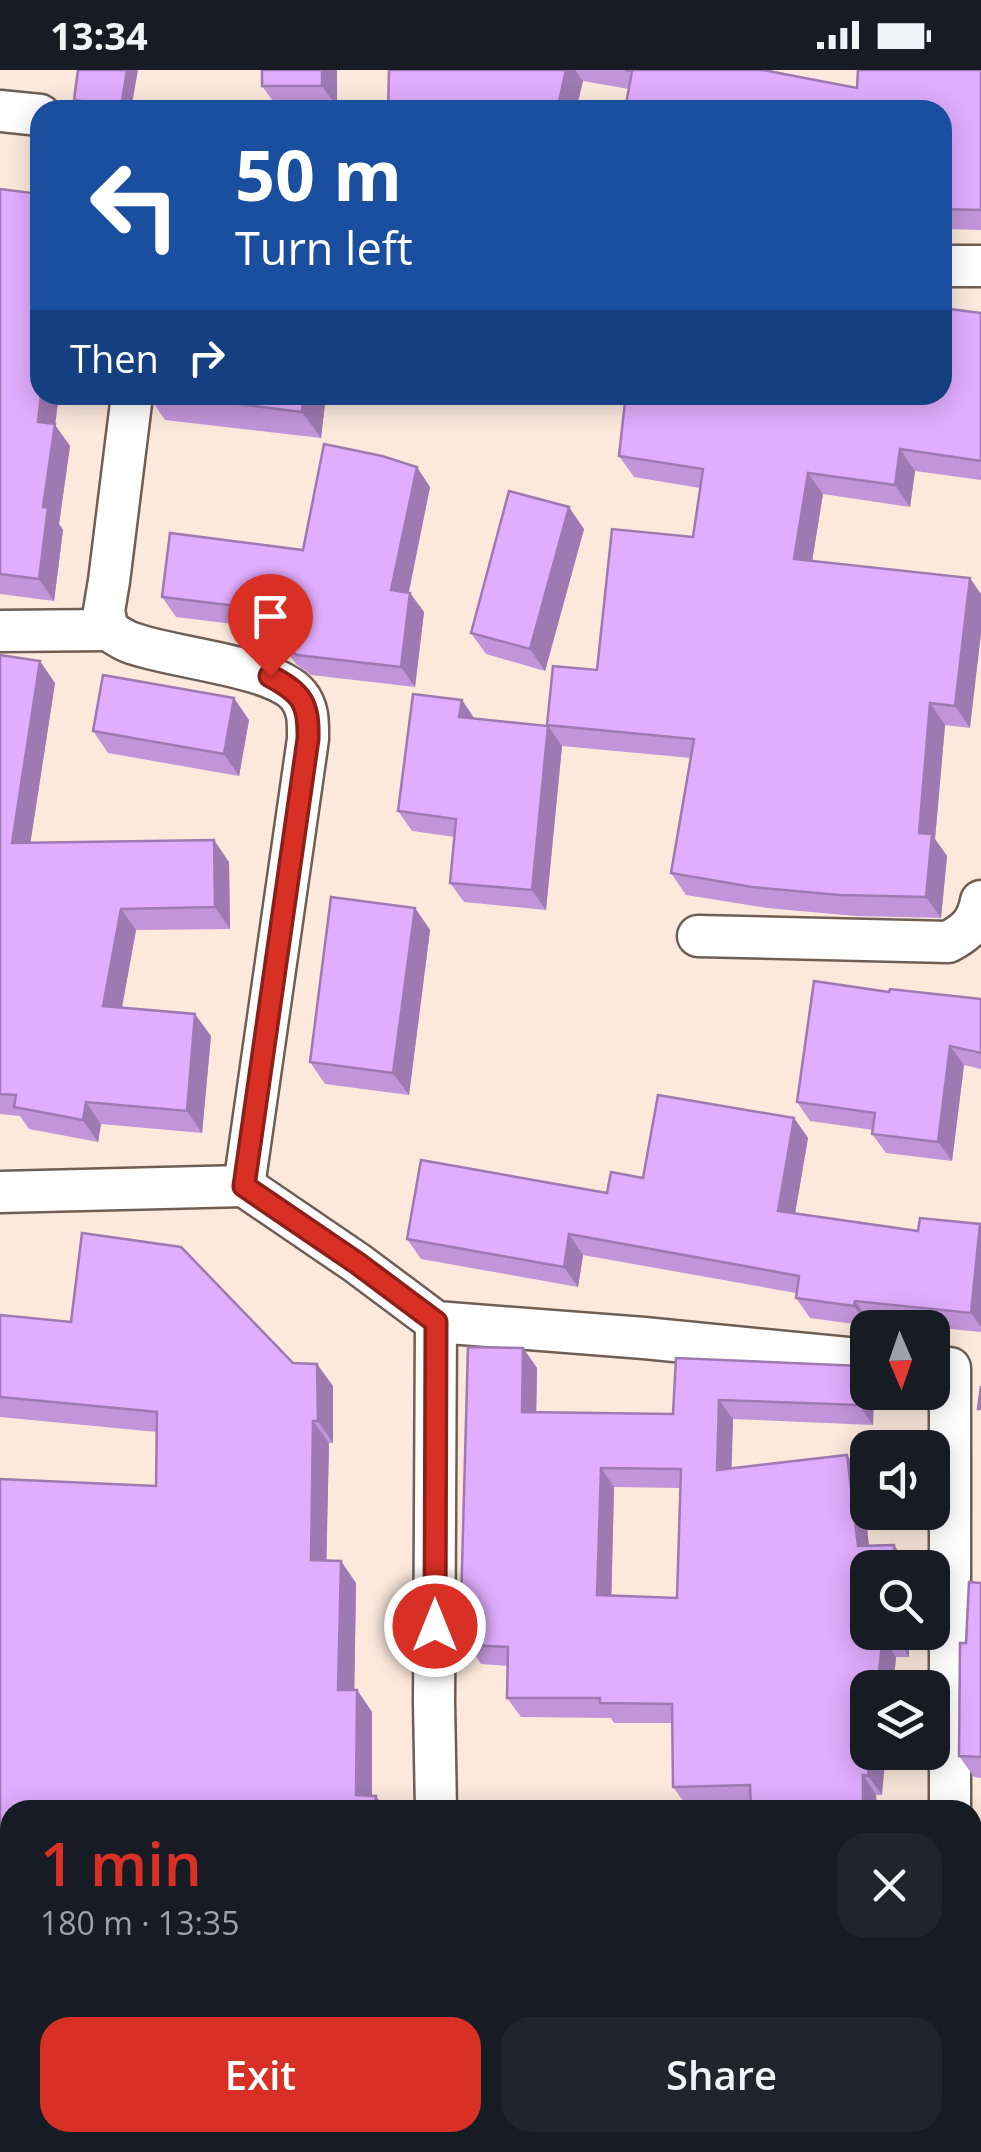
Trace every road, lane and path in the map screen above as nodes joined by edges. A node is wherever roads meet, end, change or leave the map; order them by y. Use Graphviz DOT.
graph roads {
  1 [pos="0,111"];
  2 [pos="30,114"];
  3 [pos="952,266"];
  4 [pos="981,266"];
  5 [pos="131,405"];
  6 [pos="108,630"];
  7 [pos="0,631"];
  8 [pos="981,900"];
  9 [pos="698,936"];
  10 [pos="244,1186"];
  11 [pos="0,1192"];
  12 [pos="436,1322"];
  13 [pos="850,1358"];
  14 [pos="954,1368"];
  15 [pos="436,1800"];
  16 [pos="950,1800"];
  1 -- 2 [label="street"];
  3 -- 4 [label="street"];
  5 -- 6 [label="street"];
  6 -- 7 [label="street"];
  6 -- 10 [label="street"];
  8 -- 9 [label="street"];
  10 -- 11 [label="street"];
  10 -- 12 [label="street"];
  12 -- 13 [label="street"];
  12 -- 15 [label="street"];
  14 -- 16 [label="street"];
}
